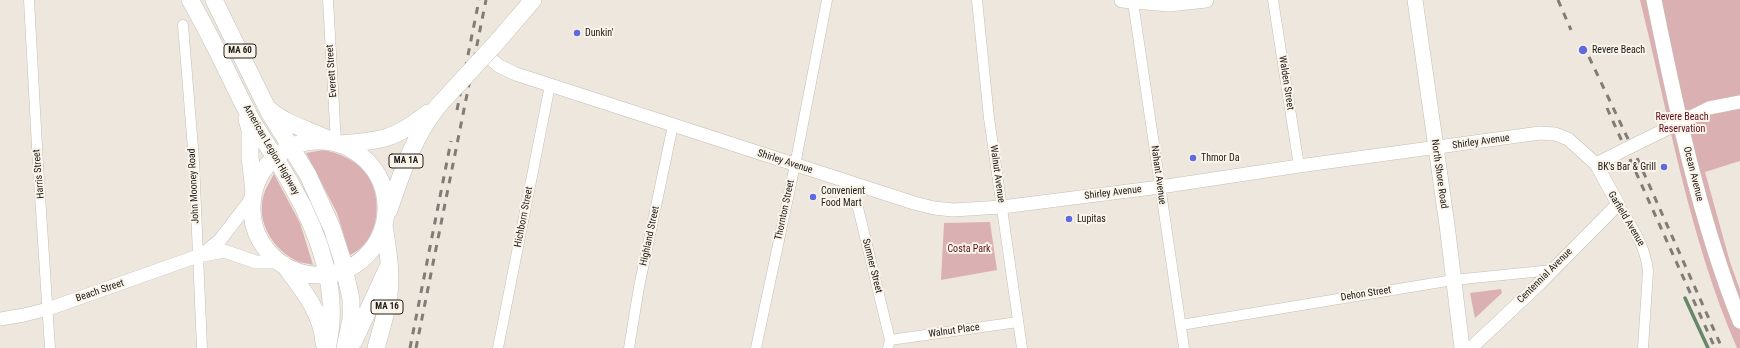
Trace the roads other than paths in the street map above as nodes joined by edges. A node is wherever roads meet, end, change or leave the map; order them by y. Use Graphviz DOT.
graph roads {
  1 [pos="29,0"];
  2 [pos="190,0"];
  3 [pos="214,0"];
  4 [pos="328,0"];
  5 [pos="533,0"];
  6 [pos="826,0"];
  7 [pos="977,0"];
  8 [pos="1206,0"];
  9 [pos="1273,0"];
  10 [pos="1415,0"];
  11 [pos="1654,0"];
  12 [pos="1128,1"];
  13 [pos="183,25"];
  14 [pos="489,58"];
  15 [pos="550,85"];
  16 [pos="242,99"];
  17 [pos="264,102"];
  18 [pos="1740,102"];
  19 [pos="438,106"];
  20 [pos="1681,123"];
  21 [pos="673,125"];
  22 [pos="336,143"];
  23 [pos="291,148"];
  24 [pos="1436,148"];
  25 [pos="275,158"];
  26 [pos="1596,164"];
  27 [pos="795,165"];
  28 [pos="1299,166"];
  29 [pos="852,183"];
  30 [pos="1160,187"];
  31 [pos="254,196"];
  32 [pos="1618,204"];
  33 [pos="1002,207"];
  34 [pos="385,223"];
  35 [pos="198,256"];
  36 [pos="281,263"];
  37 [pos="390,264"];
  38 [pos="344,270"];
  39 [pos="1552,270"];
  40 [pos="326,274"];
  41 [pos="1453,280"];
  42 [pos="48,309"];
  43 [pos="0,319"];
  44 [pos="1740,321"];
  45 [pos="1018,322"];
  46 [pos="1181,325"];
  47 [pos="889,344"];
  48 [pos="50,348"];
  49 [pos="202,348"];
  50 [pos="326,348"];
  51 [pos="345,348"];
  52 [pos="350,348"];
  53 [pos="376,348"];
  54 [pos="498,348"];
  55 [pos="629,348"];
  56 [pos="756,348"];
  57 [pos="1022,348"];
  58 [pos="1184,348"];
  59 [pos="1462,348"];
  60 [pos="1471,348"];
  61 [pos="1643,348"];
  1 -- 42 [label="street, Harris Street"];
  2 -- 16 [label="highway, American Legion Highway / MA 60"];
  3 -- 17 [label="highway, American Legion Highway / MA 60"];
  4 -- 22 [label="street, Everett Street"];
  5 -- 14 [label="highway, MA 1A, bridge"];
  6 -- 27 [label="street, Thornton Street"];
  7 -- 33 [label="street, Walnut Avenue"];
  8 -- 12 [label="main road"];
  9 -- 28 [label="street, Walden Street"];
  10 -- 24 [label="main road, North Shore Road"];
  11 -- 20 [label="main road, Ocean Avenue"];
  12 -- 30 [label="street, Nahant Avenue"];
  13 -- 35 [label="street, John Mooney Road"];
  14 -- 15 [label="street, Shirley Avenue"];
  14 -- 19 [label="highway, MA 1A, bridge"];
  15 -- 21 [label="street, Shirley Avenue"];
  15 -- 54 [label="street, Hichborn Street"];
  16 -- 25 [label="highway, American Legion Highway / MA 60"];
  16 -- 31 [label="highway"];
  17 -- 22 [label="highway"];
  17 -- 23 [label="highway, American Legion Highway / MA 60"];
  18 -- 20 [label="street"];
  19 -- 22 [label="highway, MA 1A"];
  19 -- 34 [label="highway, MA 1A"];
  20 -- 26 [label="street, bridge"];
  20 -- 44 [label="main road, Ocean Avenue"];
  21 -- 27 [label="street, Shirley Avenue"];
  21 -- 55 [label="street, Highland Street"];
  22 -- 23 [label="highway, MA 1A"];
  22 -- 34 [label="highway"];
  23 -- 25 [label="highway, MA 1A"];
  23 -- 38 [label="highway, American Legion Highway / MA 60"];
  24 -- 26 [label="street, Shirley Avenue"];
  24 -- 28 [label="street, Shirley Avenue"];
  24 -- 41 [label="main road, North Shore Road"];
  25 -- 31 [label="highway, MA 1A"];
  25 -- 40 [label="highway, American Legion Highway / MA 60"];
  26 -- 32 [label="street, Garfield Avenue"];
  27 -- 29 [label="street, Shirley Avenue"];
  27 -- 56 [label="street, Thornton Street"];
  28 -- 30 [label="street, Shirley Avenue"];
  29 -- 33 [label="street, Shirley Avenue"];
  29 -- 47 [label="street, Sumner Street"];
  30 -- 33 [label="street, Shirley Avenue"];
  30 -- 46 [label="street, Nahant Avenue"];
  31 -- 35 [label="street, Beach Street"];
  31 -- 36 [label="highway, MA 1A"];
  32 -- 39 [label="street, Centennial Avenue"];
  32 -- 61 [label="street, Garfield Avenue"];
  33 -- 45 [label="street, Walnut Avenue"];
  34 -- 37 [label="highway, MA 1A"];
  34 -- 38 [label="highway"];
  35 -- 36 [label="street, Beach Street"];
  35 -- 42 [label="street, Beach Street"];
  35 -- 49 [label="street, John Mooney Road"];
  36 -- 40 [label="highway"];
  36 -- 50 [label="highway, MA 1A"];
  37 -- 52 [label="highway"];
  37 -- 53 [label="highway, MA 16"];
  38 -- 40 [label="highway"];
  38 -- 51 [label="highway, MA 60"];
  39 -- 41 [label="street, Dehon Street"];
  39 -- 60 [label="street, Centennial Avenue"];
  40 -- 50 [label="highway, MA 60"];
  41 -- 46 [label="street, Dehon Street"];
  41 -- 59 [label="main road, North Shore Road"];
  42 -- 43 [label="street, Beach Street"];
  42 -- 48 [label="street, Harris Street"];
  45 -- 47 [label="street, Walnut Place"];
  45 -- 57 [label="street, Walnut Avenue"];
  46 -- 58 [label="street, Nahant Avenue"];
}
